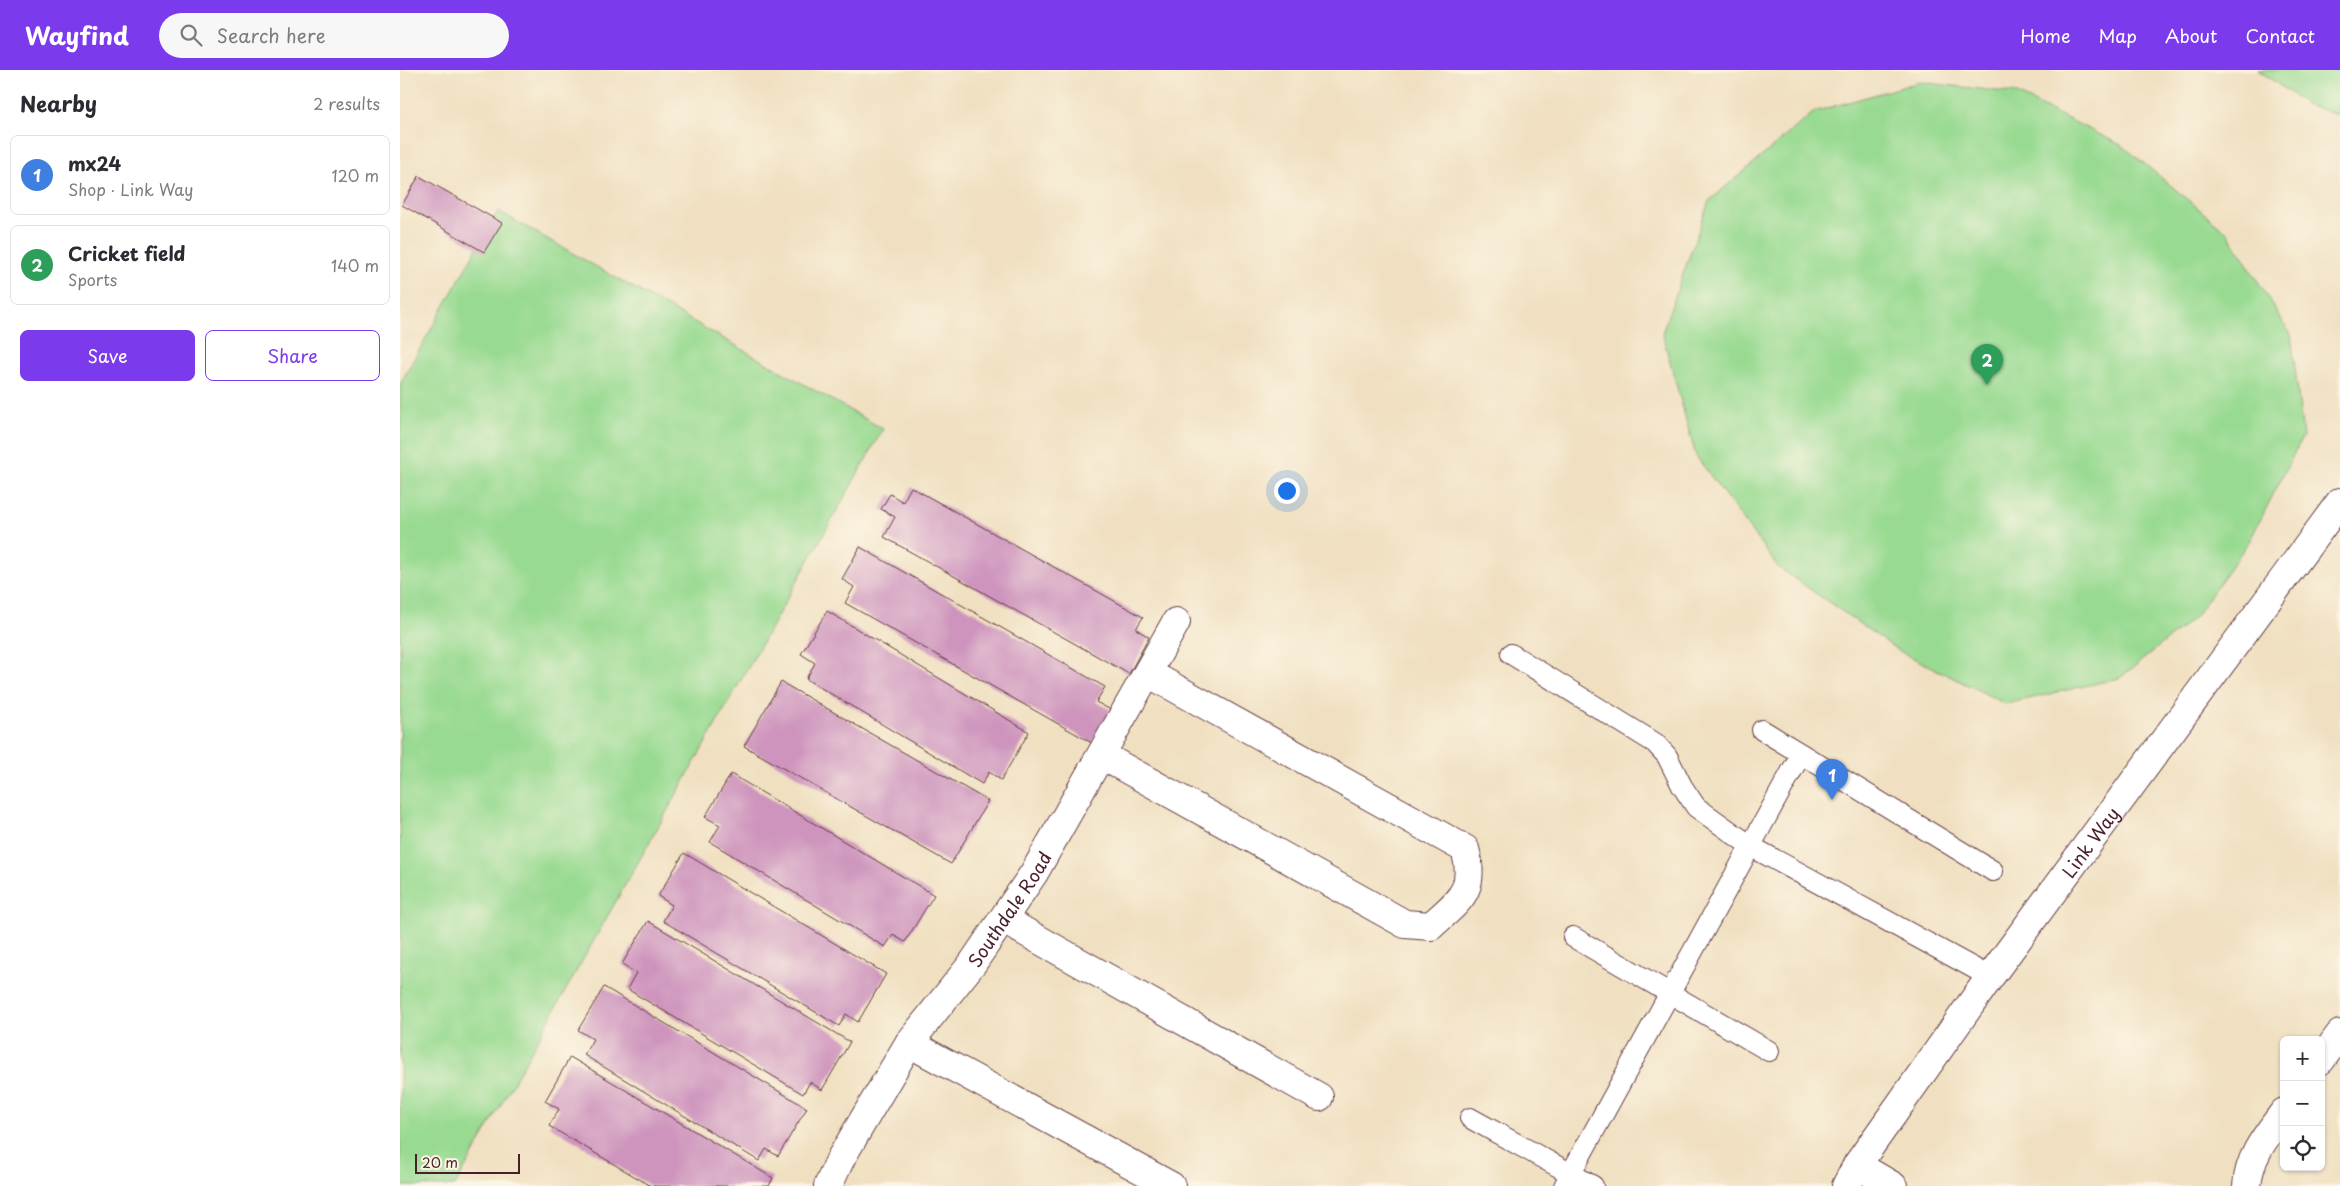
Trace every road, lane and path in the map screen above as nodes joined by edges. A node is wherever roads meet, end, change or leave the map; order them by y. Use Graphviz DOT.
graph roads {
  1 [pos="2340,502"];
  2 [pos="1176,622"];
  3 [pos="1511,654"];
  4 [pos="1148,673"];
  5 [pos="1762,730"];
  6 [pos="1801,754"];
  7 [pos="1103,756"];
  8 [pos="1752,847"];
  9 [pos="1993,870"];
  10 [pos="1004,920"];
  11 [pos="1573,937"];
  12 [pos="1990,977"];
  13 [pos="1670,994"];
  14 [pos="2340,1034"];
  15 [pos="909,1043"];
  16 [pos="1769,1051"];
  17 [pos="2325,1055"];
  18 [pos="1320,1097"];
  19 [pos="1470,1118"];
  20 [pos="2280,1118"];
  21 [pos="1852,1176"];
  22 [pos="1568,1180"];
  23 [pos="828,1186"];
  24 [pos="1171,1186"];
  25 [pos="1593,1186"];
  26 [pos="1893,1186"];
  27 [pos="2247,1186"];
  1 -- 12 [label="street, Link Way"];
  2 -- 4 [label="street, Southdale Road"];
  3 -- 8 [label="lane"];
  4 -- 7 [label="street, Southdale Road"];
  4 -- 7 [label="street"];
  5 -- 6 [label="lane"];
  6 -- 8 [label="lane"];
  6 -- 9 [label="lane"];
  7 -- 10 [label="street, Southdale Road"];
  8 -- 12 [label="lane"];
  8 -- 13 [label="lane"];
  10 -- 15 [label="street, Southdale Road"];
  10 -- 18 [label="street"];
  11 -- 13 [label="lane"];
  12 -- 21 [label="street, Link Way"];
  13 -- 16 [label="lane"];
  13 -- 22 [label="lane"];
  14 -- 17 [label="street"];
  15 -- 23 [label="street, Southdale Road"];
  15 -- 24 [label="street"];
  19 -- 22 [label="lane"];
  20 -- 27 [label="street"];
  21 -- 26 [label="street"];
  22 -- 25 [label="lane"];
}
